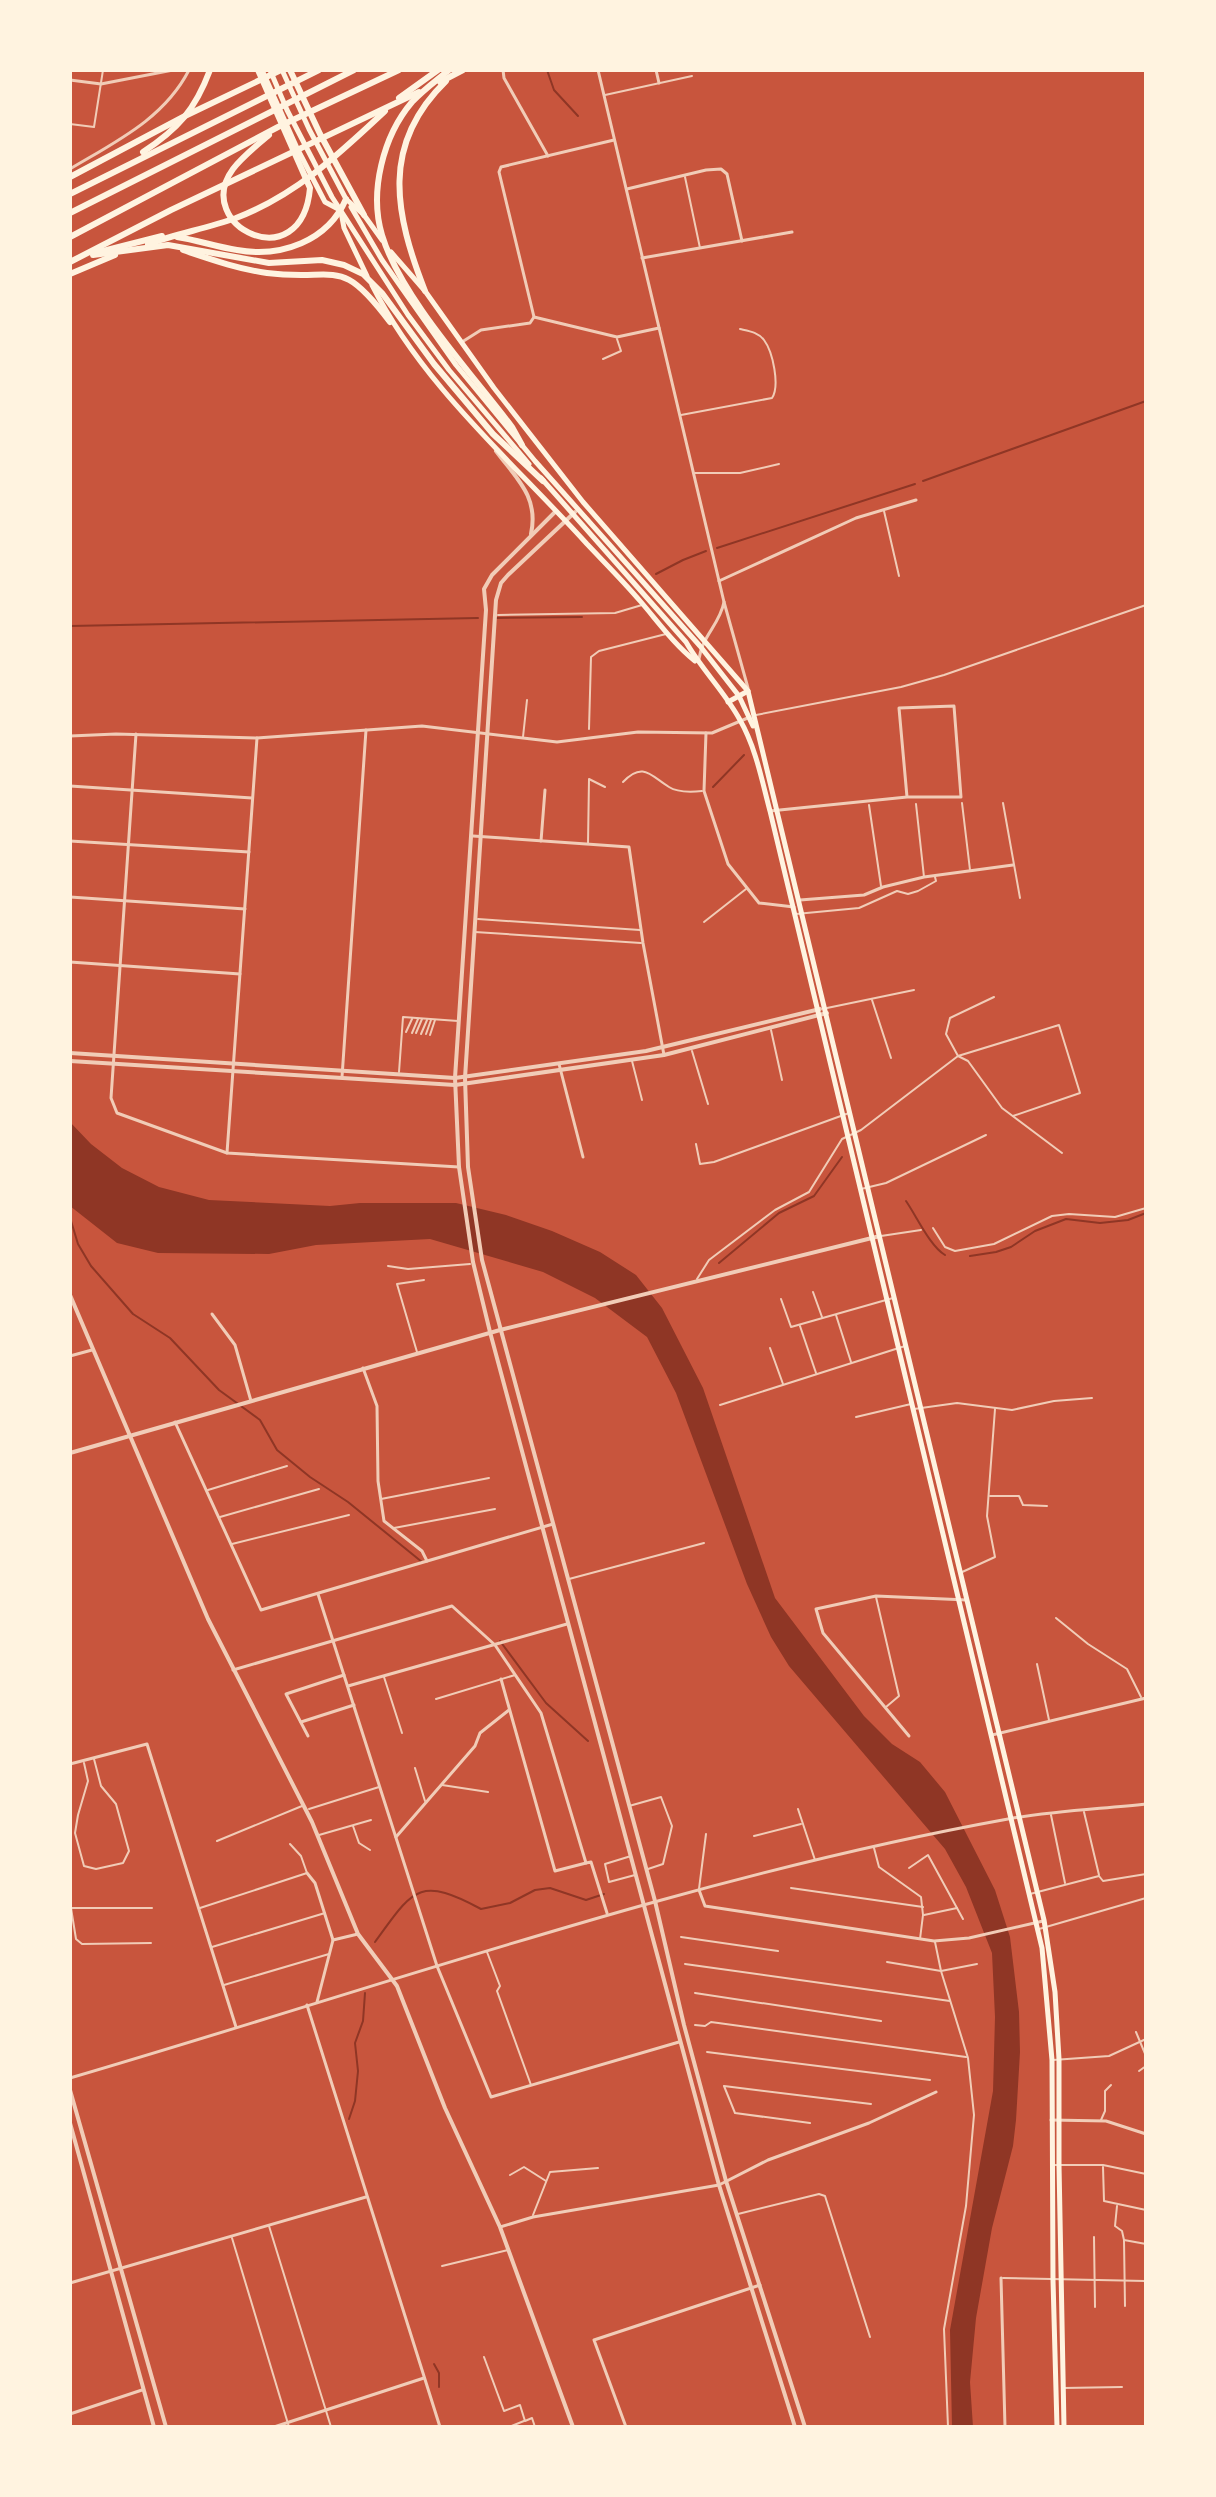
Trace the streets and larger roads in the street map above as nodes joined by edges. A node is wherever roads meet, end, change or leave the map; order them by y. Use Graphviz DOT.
graph roads {
  1 [pos="173,70"];
  2 [pos="189,70"];
  3 [pos="210,70"];
  4 [pos="260,70"];
  5 [pos="270,70"];
  6 [pos="282,70"];
  7 [pos="290,70"];
  8 [pos="312,70"];
  9 [pos="319,70"];
  10 [pos="354,70"];
  11 [pos="399,70"];
  12 [pos="438,70"];
  13 [pos="449,70"];
  14 [pos="461,70"];
  15 [pos="503,70"];
  16 [pos="598,70"];
  17 [pos="656,70"];
  18 [pos="70,80"];
  19 [pos="299,80"];
  20 [pos="659,83"];
  21 [pos="284,111"];
  22 [pos="278,127"];
  23 [pos="614,140"];
  24 [pos="548,156"];
  25 [pos="120,168"];
  26 [pos="70,169"];
  27 [pos="70,177"];
  28 [pos="627,189"];
  29 [pos="70,194"];
  30 [pos="346,199"];
  31 [pos="341,211"];
  32 [pos="70,213"];
  33 [pos="362,218"];
  34 [pos="792,232"];
  35 [pos="70,237"];
  36 [pos="742,241"];
  37 [pos="168,245"];
  38 [pos="93,255"];
  39 [pos="642,258"];
  40 [pos="70,262"];
  41 [pos="70,274"];
  42 [pos="425,291"];
  43 [pos="534,317"];
  44 [pos="390,322"];
  45 [pos="659,328"];
  46 [pos="462,342"];
  47 [pos="487,440"];
  48 [pos="522,445"];
  49 [pos="543,481"];
  50 [pos="916,500"];
  51 [pos="583,502"];
  52 [pos="556,511"];
  53 [pos="567,521"];
  54 [pos="531,537"];
  55 [pos="719,581"];
  56 [pos="724,602"];
  57 [pos="704,638"];
  58 [pos="700,646"];
  59 [pos="698,663"];
  60 [pos="748,691"];
  61 [pos="739,696"];
  62 [pos="728,702"];
  63 [pos="751,716"];
  64 [pos="741,721"];
  65 [pos="366,730"];
  66 [pos="478,732"];
  67 [pos="706,733"];
  68 [pos="136,734"];
  69 [pos="487,734"];
  70 [pos="70,736"];
  71 [pos="257,738"];
  72 [pos="70,786"];
  73 [pos="132,790"];
  74 [pos="545,790"];
  75 [pos="907,797"];
  76 [pos="252,798"];
  77 [pos="778,810"];
  78 [pos="770,811"];
  79 [pos="471,836"];
  80 [pos="481,837"];
  81 [pos="70,841"];
  82 [pos="541,841"];
  83 [pos="128,844"];
  84 [pos="249,852"];
  85 [pos="1013,865"];
  86 [pos="70,897"];
  87 [pos="125,901"];
  88 [pos="793,907"];
  89 [pos="802,907"];
  90 [pos="245,909"];
  91 [pos="70,962"];
  92 [pos="120,966"];
  93 [pos="240,974"];
  94 [pos="826,1011"];
  95 [pos="818,1013"];
  96 [pos="663,1048"];
  97 [pos="70,1053"];
  98 [pos="664,1055"];
  99 [pos="114,1057"];
  100 [pos="70,1061"];
  101 [pos="233,1064"];
  102 [pos="559,1064"];
  103 [pos="114,1065"];
  104 [pos="343,1071"];
  105 [pos="561,1071"];
  106 [pos="233,1072"];
  107 [pos="342,1078"];
  108 [pos="455,1078"];
  109 [pos="465,1078"];
  110 [pos="455,1085"];
  111 [pos="465,1085"];
  112 [pos="227,1153"];
  113 [pos="583,1157"];
  114 [pos="459,1167"];
  115 [pos="880,1236"];
  116 [pos="871,1238"];
  117 [pos="70,1295"];
  118 [pos="212,1314"];
  119 [pos="500,1330"];
  120 [pos="490,1332"];
  121 [pos="92,1350"];
  122 [pos="70,1356"];
  123 [pos="363,1368"];
  124 [pos="249,1401"];
  125 [pos="175,1422"];
  126 [pos="129,1435"];
  127 [pos="70,1453"];
  128 [pos="553,1524"];
  129 [pos="543,1527"];
  130 [pos="426,1562"];
  131 [pos="318,1594"];
  132 [pos="959,1600"];
  133 [pos="967,1600"];
  134 [pos="569,1623"];
  135 [pos="333,1641"];
  136 [pos="496,1644"];
  137 [pos="233,1670"];
  138 [pos="344,1675"];
  139 [pos="501,1679"];
  140 [pos="348,1686"];
  141 [pos="1144,1698"];
  142 [pos="354,1705"];
  143 [pos="509,1710"];
  144 [pos="301,1722"];
  145 [pos="1000,1733"];
  146 [pos="992,1735"];
  147 [pos="308,1736"];
  148 [pos="909,1736"];
  149 [pos="70,1764"];
  150 [pos="1146,1804"];
  151 [pos="1015,1818"];
  152 [pos="396,1837"];
  153 [pos="586,1863"];
  154 [pos="307,1873"];
  155 [pos="699,1890"];
  156 [pos="655,1901"];
  157 [pos="645,1903"];
  158 [pos="607,1914"];
  159 [pos="1041,1925"];
  160 [pos="358,1934"];
  161 [pos="333,1940"];
  162 [pos="437,1966"];
  163 [pos="392,1979"];
  164 [pos="317,2002"];
  165 [pos="307,2005"];
  166 [pos="236,2027"];
  167 [pos="680,2041"];
  168 [pos="70,2078"];
  169 [pos="70,2090"];
  170 [pos="936,2092"];
  171 [pos="1051,2120"];
  172 [pos="1059,2120"];
  173 [pos="70,2123"];
  174 [pos="1146,2134"];
  175 [pos="73,2144"];
  176 [pos="726,2181"];
  177 [pos="719,2185"];
  178 [pos="367,2197"];
  179 [pos="500,2227"];
  180 [pos="120,2269"];
  181 [pos="110,2271"];
  182 [pos="1001,2278"];
  183 [pos="70,2283"];
  184 [pos="760,2285"];
  185 [pos="750,2289"];
  186 [pos="424,2378"];
  187 [pos="143,2389"];
  188 [pos="70,2414"];
  189 [pos="288,2425"];
  190 [pos="154,2427"];
  191 [pos="166,2427"];
  192 [pos="274,2427"];
  193 [pos="440,2427"];
  194 [pos="573,2427"];
  195 [pos="626,2427"];
  196 [pos="795,2427"];
  197 [pos="805,2427"];
  198 [pos="1005,2427"];
  199 [pos="1057,2427"];
  200 [pos="1064,2427"];
  1 -- 18 [label="street"];
  2 -- 26 [label="street"];
  3 -- 25 [label="highway"];
  4 -- 21 [label="main road"];
  4 -- 22 [label="highway"];
  5 -- 21 [label="main road"];
  6 -- 27 [label="highway"];
  6 -- 30 [label="main road"];
  7 -- 33 [label="highway"];
  8 -- 19 [label="highway"];
  9 -- 19 [label="highway"];
  10 -- 32 [label="highway"];
  11 -- 22 [label="highway"];
  12 -- 41 [label="highway"];
  13 -- 48 [label="highway"];
  14 -- 40 [label="highway"];
  14 -- 42 [label="highway"];
  15 -- 24 [label="street"];
  16 -- 23 [label="street"];
  17 -- 20 [label="street"];
  19 -- 25 [label="highway"];
  21 -- 31 [label="main road"];
  21 -- 31 [label="main road"];
  22 -- 35 [label="highway"];
  23 -- 24 [label="street"];
  23 -- 28 [label="street"];
  24 -- 43 [label="street"];
  25 -- 29 [label="highway"];
  28 -- 36 [label="street"];
  28 -- 39 [label="street"];
  30 -- 31 [label="highway"];
  30 -- 33 [label="main road"];
  31 -- 38 [label="highway"];
  31 -- 44 [label="main road"];
  31 -- 49 [label="main road"];
  33 -- 42 [label="main road"];
  33 -- 48 [label="main road"];
  34 -- 36 [label="street"];
  36 -- 39 [label="street"];
  37 -- 38 [label="highway"];
  37 -- 44 [label="highway"];
  37 -- 49 [label="highway"];
  38 -- 40 [label="highway"];
  39 -- 45 [label="street"];
  42 -- 46 [label="main road"];
  43 -- 45 [label="street"];
  43 -- 46 [label="street"];
  44 -- 47 [label="main road"];
  45 -- 55 [label="street"];
  46 -- 51 [label="main road"];
  47 -- 52 [label="main road"];
  47 -- 54 [label="street"];
  48 -- 58 [label="main road"];
  49 -- 59 [label="main road"];
  50 -- 55 [label="street"];
  51 -- 53 [label="street"];
  51 -- 57 [label="main road"];
  52 -- 53 [label="main road"];
  52 -- 54 [label="street"];
  53 -- 59 [label="main road"];
  53 -- 69 [label="street"];
  54 -- 66 [label="street"];
  55 -- 56 [label="street"];
  56 -- 57 [label="street"];
  56 -- 60 [label="street"];
  57 -- 58 [label="street"];
  57 -- 60 [label="main road"];
  58 -- 59 [label="street"];
  58 -- 61 [label="main road"];
  59 -- 62 [label="main road"];
  60 -- 61 [label="main road"];
  60 -- 63 [label="main road"];
  61 -- 62 [label="main road"];
  61 -- 63 [label="main road"];
  62 -- 64 [label="main road"];
  63 -- 64 [label="street"];
  63 -- 77 [label="main road"];
  64 -- 67 [label="street"];
  64 -- 78 [label="main road"];
  65 -- 66 [label="street"];
  65 -- 71 [label="street"];
  65 -- 104 [label="street"];
  66 -- 69 [label="street"];
  66 -- 79 [label="street"];
  67 -- 69 [label="street"];
  67 -- 88 [label="street"];
  68 -- 70 [label="street"];
  68 -- 71 [label="street"];
  68 -- 73 [label="street"];
  69 -- 80 [label="street"];
  71 -- 76 [label="street"];
  72 -- 73 [label="street"];
  73 -- 76 [label="street"];
  73 -- 83 [label="street"];
  74 -- 82 [label="street"];
  75 -- 75 [label="street"];
  75 -- 77 [label="street"];
  76 -- 84 [label="street"];
  77 -- 78 [label="street"];
  77 -- 89 [label="main road"];
  78 -- 88 [label="main road"];
  79 -- 80 [label="street"];
  79 -- 108 [label="street"];
  80 -- 82 [label="street"];
  80 -- 109 [label="street"];
  81 -- 83 [label="street"];
  82 -- 96 [label="street"];
  83 -- 84 [label="street"];
  83 -- 87 [label="street"];
  84 -- 90 [label="street"];
  85 -- 89 [label="street"];
  86 -- 87 [label="street"];
  87 -- 90 [label="street"];
  87 -- 92 [label="street"];
  88 -- 89 [label="street"];
  88 -- 95 [label="main road"];
  89 -- 94 [label="main road"];
  90 -- 93 [label="street"];
  91 -- 92 [label="street"];
  92 -- 93 [label="street"];
  92 -- 99 [label="street"];
  93 -- 101 [label="street"];
  94 -- 95 [label="street"];
  94 -- 115 [label="main road"];
  95 -- 96 [label="street"];
  95 -- 98 [label="street"];
  95 -- 116 [label="main road"];
  96 -- 98 [label="street"];
  96 -- 102 [label="street"];
  97 -- 99 [label="street"];
  98 -- 105 [label="street"];
  99 -- 101 [label="street"];
  99 -- 103 [label="street"];
  100 -- 103 [label="street"];
  101 -- 104 [label="street"];
  101 -- 106 [label="street"];
  102 -- 105 [label="street"];
  102 -- 109 [label="street"];
  103 -- 106 [label="street"];
  103 -- 112 [label="street"];
  104 -- 107 [label="street"];
  104 -- 108 [label="street"];
  105 -- 111 [label="street"];
  105 -- 113 [label="street"];
  106 -- 107 [label="street"];
  106 -- 112 [label="street"];
  107 -- 110 [label="street"];
  108 -- 109 [label="street"];
  108 -- 110 [label="street"];
  109 -- 111 [label="street"];
  110 -- 111 [label="street"];
  110 -- 114 [label="street"];
  111 -- 119 [label="street"];
  112 -- 114 [label="street"];
  114 -- 120 [label="street"];
  115 -- 116 [label="street"];
  115 -- 133 [label="main road"];
  116 -- 119 [label="street"];
  116 -- 132 [label="main road"];
  117 -- 121 [label="street"];
  118 -- 124 [label="street"];
  119 -- 120 [label="street"];
  119 -- 128 [label="street"];
  120 -- 123 [label="street"];
  120 -- 129 [label="street"];
  121 -- 122 [label="street"];
  121 -- 126 [label="street"];
  123 -- 124 [label="street"];
  123 -- 130 [label="street"];
  124 -- 125 [label="street"];
  125 -- 126 [label="street"];
  125 -- 131 [label="street"];
  126 -- 127 [label="street"];
  126 -- 137 [label="street"];
  128 -- 129 [label="street"];
  128 -- 156 [label="street"];
  129 -- 130 [label="street"];
  129 -- 134 [label="street"];
  130 -- 131 [label="street"];
  131 -- 135 [label="street"];
  132 -- 133 [label="street"];
  132 -- 146 [label="main road"];
  132 -- 148 [label="street"];
  133 -- 145 [label="main road"];
  134 -- 136 [label="street"];
  134 -- 157 [label="street"];
  135 -- 136 [label="street"];
  135 -- 137 [label="street"];
  135 -- 138 [label="street"];
  136 -- 140 [label="street"];
  136 -- 153 [label="street"];
  137 -- 160 [label="street"];
  138 -- 140 [label="street"];
  138 -- 144 [label="street"];
  139 -- 143 [label="street"];
  140 -- 142 [label="street"];
  141 -- 145 [label="street"];
  142 -- 144 [label="street"];
  142 -- 152 [label="street"];
  143 -- 152 [label="street"];
  143 -- 153 [label="street"];
  144 -- 147 [label="street"];
  145 -- 146 [label="street"];
  145 -- 151 [label="main road"];
  146 -- 151 [label="main road"];
  149 -- 166 [label="street"];
  150 -- 151 [label="street"];
  151 -- 155 [label="street"];
  151 -- 159 [label="main road"];
  151 -- 159 [label="main road"];
  152 -- 162 [label="street"];
  153 -- 158 [label="street"];
  154 -- 161 [label="street"];
  155 -- 156 [label="street"];
  155 -- 159 [label="street"];
  156 -- 157 [label="street"];
  156 -- 176 [label="street"];
  157 -- 158 [label="street"];
  157 -- 167 [label="street"];
  158 -- 162 [label="street"];
  159 -- 171 [label="main road"];
  159 -- 172 [label="main road"];
  160 -- 161 [label="street"];
  160 -- 163 [label="street"];
  161 -- 164 [label="street"];
  162 -- 163 [label="street"];
  162 -- 167 [label="street"];
  163 -- 164 [label="street"];
  163 -- 179 [label="street"];
  164 -- 165 [label="street"];
  165 -- 166 [label="street"];
  165 -- 178 [label="street"];
  166 -- 168 [label="street"];
  167 -- 177 [label="street"];
  169 -- 180 [label="street"];
  170 -- 176 [label="street"];
  171 -- 172 [label="street"];
  171 -- 199 [label="main road"];
  172 -- 174 [label="street"];
  172 -- 200 [label="main road"];
  173 -- 175 [label="street"];
  175 -- 181 [label="street"];
  176 -- 177 [label="street"];
  176 -- 184 [label="street"];
  177 -- 179 [label="street"];
  177 -- 185 [label="street"];
  178 -- 180 [label="street"];
  178 -- 186 [label="street"];
  179 -- 194 [label="street"];
  180 -- 181 [label="street"];
  180 -- 191 [label="street"];
  181 -- 183 [label="street"];
  181 -- 187 [label="street"];
  182 -- 198 [label="street"];
  184 -- 185 [label="street"];
  184 -- 197 [label="street"];
  185 -- 195 [label="street"];
  185 -- 196 [label="street"];
  186 -- 189 [label="street"];
  186 -- 193 [label="street"];
  187 -- 188 [label="street"];
  187 -- 190 [label="street"];
  189 -- 192 [label="street"];
}
